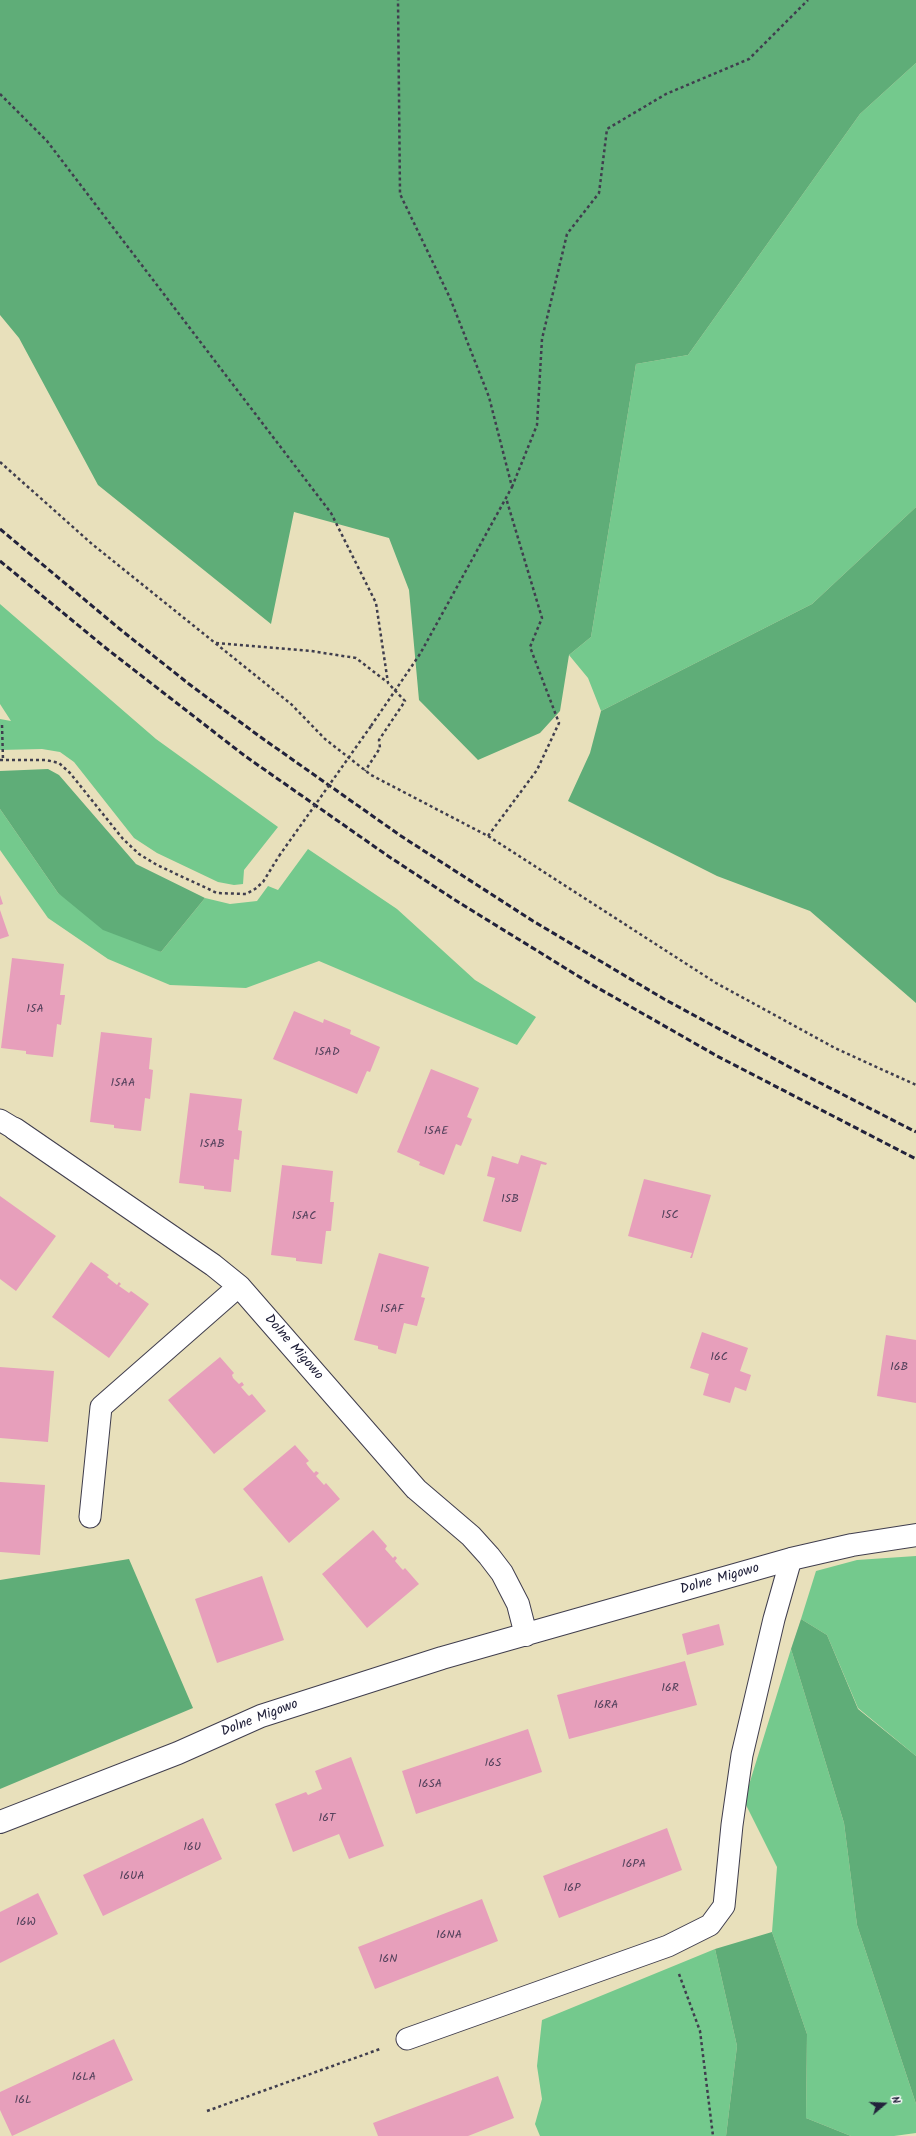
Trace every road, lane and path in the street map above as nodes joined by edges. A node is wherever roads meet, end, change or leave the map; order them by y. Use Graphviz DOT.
graph roads {
  1 [pos="398,0"];
  2 [pos="808,0"];
  3 [pos="0,94"];
  4 [pos="0,462"];
  5 [pos="512,487"];
  6 [pos="506,497"];
  7 [pos="216,643"];
  8 [pos="388,683"];
  9 [pos="394,691"];
  10 [pos="2,725"];
  11 [pos="2,760"];
  12 [pos="365,771"];
  13 [pos="488,836"];
  14 [pos="916,1085"];
  15 [pos="7,1124"];
  16 [pos="239,1286"];
  17 [pos="90,1517"];
  18 [pos="916,1535"];
  19 [pos="791,1559"];
  20 [pos="526,1634"];
  21 [pos="0,1822"];
  22 [pos="668,1946"];
  23 [pos="408,2039"];
  24 [pos="207,2111"];
  25 [pos="713,2136"];
  1 -- 5 [label="path"];
  2 -- 5 [label="path"];
  3 -- 8 [label="path"];
  4 -- 7 [label="path"];
  5 -- 6 [label="path"];
  6 -- 9 [label="path"];
  6 -- 13 [label="path"];
  7 -- 8 [label="path"];
  7 -- 12 [label="path"];
  8 -- 9 [label="path"];
  9 -- 11 [label="path, bridge"];
  9 -- 12 [label="path"];
  10 -- 11 [label="path"];
  12 -- 13 [label="path"];
  13 -- 14 [label="path"];
  15 -- 16 [label="street, Dolne Migowo"];
  16 -- 17 [label="lane"];
  16 -- 20 [label="street, Dolne Migowo"];
  18 -- 19 [label="street, Dolne Migowo"];
  19 -- 20 [label="street, Dolne Migowo"];
  19 -- 22 [label="lane"];
  20 -- 21 [label="street, Dolne Migowo"];
  22 -- 23 [label="lane"];
  22 -- 25 [label="path"];
  23 -- 24 [label="path"];
}
